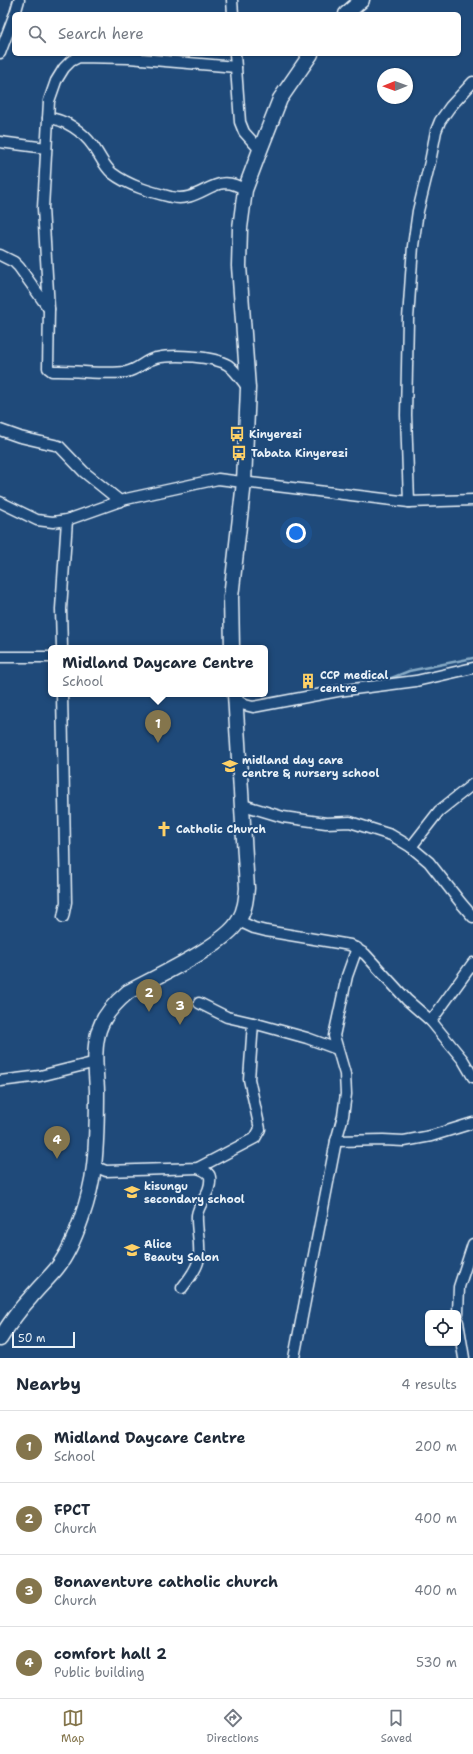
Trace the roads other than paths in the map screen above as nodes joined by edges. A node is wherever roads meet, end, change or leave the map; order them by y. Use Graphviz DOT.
graph roads {
  1 [pos="19,0"];
  2 [pos="232,0"];
  3 [pos="362,0"];
  4 [pos="15,12"];
  5 [pos="233,12"];
  6 [pos="348,12"];
  7 [pos="12,20"];
  8 [pos="0,53"];
  9 [pos="235,56"];
  10 [pos="310,56"];
  11 [pos="236,67"];
  12 [pos="473,82"];
  13 [pos="48,118"];
  14 [pos="0,142"];
  15 [pos="46,148"];
  16 [pos="260,150"];
  17 [pos="245,190"];
  18 [pos="0,255"];
  19 [pos="49,309"];
  20 [pos="248,388"];
  21 [pos="0,430"];
  22 [pos="244,482"];
  23 [pos="473,500"];
  24 [pos="120,501"];
  25 [pos="0,502"];
  26 [pos="409,502"];
  27 [pos="67,520"];
  28 [pos="62,645"];
  29 [pos="232,645"];
  30 [pos="0,657"];
  31 [pos="48,657"];
  32 [pos="473,668"];
  33 [pos="62,697"];
  34 [pos="235,697"];
  35 [pos="473,784"];
  36 [pos="243,805"];
  37 [pos="411,847"];
  38 [pos="63,917"];
  39 [pos="473,917"];
  40 [pos="239,921"];
  41 [pos="357,948"];
  42 [pos="473,963"];
  43 [pos="198,1003"];
  44 [pos="431,1021"];
  45 [pos="253,1023"];
  46 [pos="337,1049"];
  47 [pos="468,1061"];
  48 [pos="96,1062"];
  49 [pos="473,1077"];
  50 [pos="0,1081"];
  51 [pos="473,1123"];
  52 [pos="336,1141"];
  53 [pos="94,1166"];
  54 [pos="198,1168"];
  55 [pos="473,1244"];
  56 [pos="182,1288"];
  57 [pos="458,1310"];
  58 [pos="0,1339"];
  59 [pos="461,1340"];
  60 [pos="294,1358"];
  61 [pos="464,1358"];
  1 -- 4 [label="street"];
  2 -- 5 [label="street"];
  3 -- 6 [label="street"];
  7 -- 8 [label="street"];
  9 -- 11 [label="street"];
  10 -- 16 [label="street"];
  11 -- 13 [label="street"];
  11 -- 16 [label="street"];
  12 -- 26 [label="street"];
  13 -- 15 [label="street"];
  13 -- 17 [label="street"];
  14 -- 15 [label="street"];
  15 -- 19 [label="street"];
  16 -- 17 [label="street"];
  17 -- 20 [label="street"];
  18 -- 19 [label="street"];
  19 -- 20 [label="street"];
  20 -- 22 [label="street"];
  21 -- 24 [label="street"];
  22 -- 24 [label="street"];
  22 -- 26 [label="street"];
  22 -- 29 [label="street"];
  23 -- 26 [label="street"];
  24 -- 27 [label="street"];
  25 -- 27 [label="street"];
  27 -- 28 [label="street"];
  30 -- 31 [label="street"];
  32 -- 34 [label="street"];
  33 -- 38 [label="street"];
  34 -- 36 [label="street"];
  35 -- 37 [label="street"];
  36 -- 37 [label="street"];
  36 -- 40 [label="street"];
  37 -- 39 [label="street"];
  40 -- 41 [label="street"];
  40 -- 48 [label="street"];
  41 -- 44 [label="street"];
  41 -- 46 [label="street"];
  42 -- 44 [label="street"];
  43 -- 45 [label="street"];
  44 -- 47 [label="street"];
  45 -- 46 [label="street"];
  45 -- 54 [label="street"];
  46 -- 52 [label="street"];
  47 -- 49 [label="street"];
  48 -- 50 [label="street"];
  48 -- 53 [label="street"];
  51 -- 52 [label="street"];
  52 -- 60 [label="street"];
  53 -- 54 [label="street"];
  53 -- 58 [label="street"];
  54 -- 56 [label="street"];
  55 -- 57 [label="street"];
  59 -- 61 [label="street"];
}
